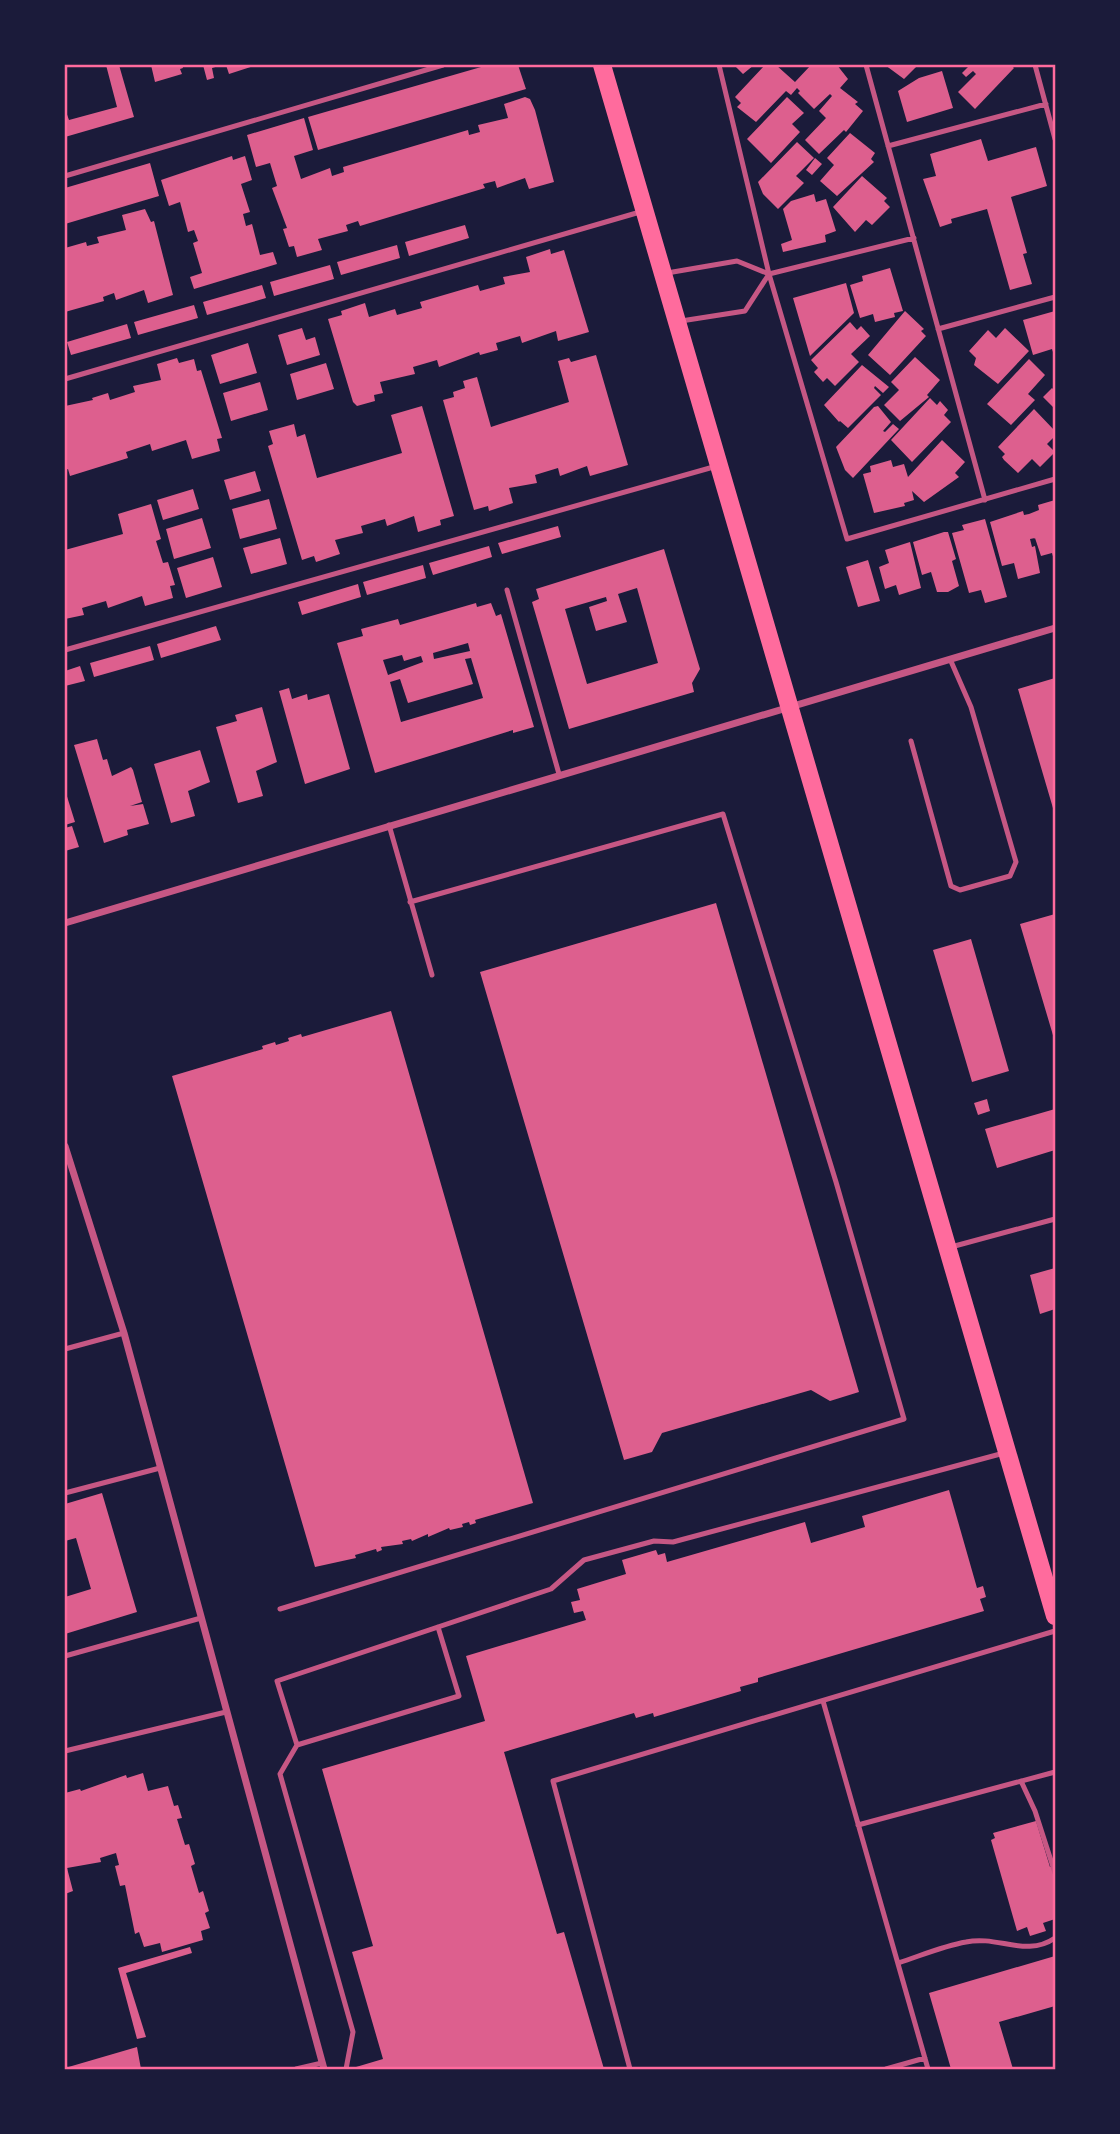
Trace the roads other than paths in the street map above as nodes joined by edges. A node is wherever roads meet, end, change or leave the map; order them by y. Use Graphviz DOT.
graph roads {
  1 [pos="443,65"];
  2 [pos="602,65"];
  3 [pos="719,65"];
  4 [pos="866,65"];
  5 [pos="1035,65"];
  6 [pos="1046,104"];
  7 [pos="1055,139"];
  8 [pos="888,146"];
  9 [pos="65,176"];
  10 [pos="645,211"];
  11 [pos="914,238"];
  12 [pos="664,273"];
  13 [pos="769,274"];
  14 [pos="1055,297"];
  15 [pos="678,321"];
  16 [pos="938,329"];
  17 [pos="65,379"];
  18 [pos="720,465"];
  19 [pos="1055,479"];
  20 [pos="985,499"];
  21 [pos="507,590"];
  22 [pos="1055,628"];
  23 [pos="65,650"];
  24 [pos="950,659"];
  25 [pos="792,705"];
  26 [pos="911,741"];
  27 [pos="559,774"];
  28 [pos="389,825"];
  29 [pos="410,902"];
  30 [pos="65,923"];
  31 [pos="432,975"];
  32 [pos="65,1146"];
  33 [pos="1055,1219"];
  34 [pos="948,1248"];
  35 [pos="124,1332"];
  36 [pos="65,1349"];
  37 [pos="1007,1452"];
  38 [pos="160,1468"];
  39 [pos="65,1493"];
  40 [pos="1051,1584"];
  41 [pos="281,1609"];
  42 [pos="1055,1616"];
  43 [pos="201,1618"];
  44 [pos="438,1627"];
  45 [pos="1055,1631"];
  46 [pos="65,1656"];
  47 [pos="823,1700"];
  48 [pos="226,1712"];
  49 [pos="297,1745"];
  50 [pos="65,1751"];
  51 [pos="1055,1772"];
  52 [pos="1021,1781"];
  53 [pos="858,1825"];
  54 [pos="1055,1873"];
  55 [pos="1055,1938"];
  56 [pos="898,1963"];
  57 [pos="925,2058"];
  58 [pos="323,2066"];
  59 [pos="296,2069"];
  60 [pos="346,2069"];
  61 [pos="630,2069"];
  62 [pos="886,2069"];
  63 [pos="928,2069"];
  1 -- 9 [label="lane"];
  2 -- 10 [label="main road"];
  3 -- 13 [label="lane"];
  4 -- 8 [label="lane"];
  5 -- 6 [label="lane"];
  6 -- 7 [label="lane"];
  6 -- 8 [label="lane"];
  8 -- 11 [label="lane"];
  10 -- 12 [label="main road"];
  10 -- 17 [label="lane"];
  11 -- 13 [label="lane"];
  11 -- 16 [label="lane"];
  12 -- 13 [label="lane"];
  12 -- 15 [label="main road"];
  13 -- 15 [label="lane"];
  13 -- 20 [label="lane"];
  14 -- 16 [label="lane"];
  15 -- 18 [label="main road"];
  16 -- 20 [label="lane"];
  18 -- 23 [label="lane"];
  18 -- 25 [label="main road"];
  19 -- 20 [label="lane"];
  21 -- 27 [label="lane"];
  22 -- 24 [label="street"];
  24 -- 25 [label="street"];
  24 -- 26 [label="lane"];
  25 -- 27 [label="street"];
  25 -- 34 [label="main road"];
  27 -- 28 [label="street"];
  28 -- 29 [label="lane"];
  28 -- 30 [label="street"];
  29 -- 31 [label="lane"];
  29 -- 41 [label="lane"];
  32 -- 35 [label="street"];
  33 -- 34 [label="lane"];
  34 -- 37 [label="main road"];
  35 -- 36 [label="lane"];
  35 -- 38 [label="street"];
  37 -- 40 [label="main road"];
  37 -- 44 [label="lane"];
  38 -- 39 [label="lane"];
  38 -- 43 [label="street"];
  40 -- 42 [label="main road"];
  43 -- 46 [label="lane"];
  43 -- 48 [label="street"];
  44 -- 49 [label="lane"];
  44 -- 49 [label="lane"];
  45 -- 47 [label="lane"];
  47 -- 53 [label="lane"];
  47 -- 61 [label="lane"];
  48 -- 50 [label="lane"];
  48 -- 58 [label="street"];
  49 -- 60 [label="lane"];
  51 -- 52 [label="lane"];
  52 -- 53 [label="lane"];
  52 -- 54 [label="lane"];
  53 -- 56 [label="lane"];
  55 -- 56 [label="lane"];
  56 -- 57 [label="lane"];
  57 -- 62 [label="lane"];
  57 -- 63 [label="lane"];
  58 -- 59 [label="lane"];
}
